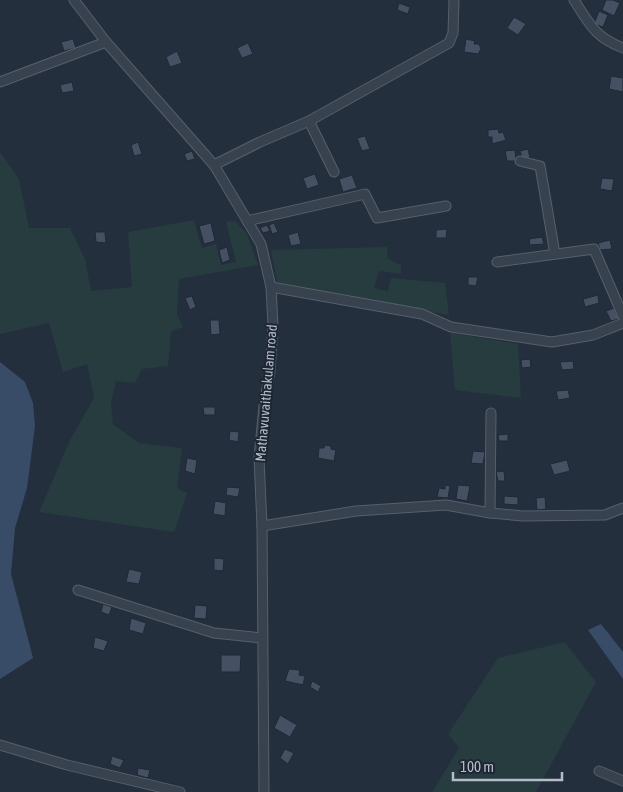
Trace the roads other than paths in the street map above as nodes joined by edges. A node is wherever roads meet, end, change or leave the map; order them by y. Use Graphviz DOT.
graph roads {
  1 [pos="74,0"];
  2 [pos="454,0"];
  3 [pos="574,0"];
  4 [pos="106,42"];
  5 [pos="623,48"];
  6 [pos="0,82"];
  7 [pos="309,121"];
  8 [pos="520,160"];
  9 [pos="214,165"];
  10 [pos="334,172"];
  11 [pos="446,206"];
  12 [pos="247,221"];
  13 [pos="555,254"];
  14 [pos="497,262"];
  15 [pos="271,287"];
  16 [pos="623,316"];
  17 [pos="623,323"];
  18 [pos="491,414"];
  19 [pos="623,508"];
  20 [pos="490,513"];
  21 [pos="262,526"];
  22 [pos="78,590"];
  23 [pos="262,638"];
  24 [pos="0,745"];
  25 [pos="599,772"];
  26 [pos="623,781"];
  27 [pos="180,792"];
  28 [pos="264,792"];
  1 -- 4 [label="street, Mathavuvaithakulam road"];
  2 -- 7 [label="street"];
  3 -- 5 [label="street"];
  4 -- 6 [label="street"];
  4 -- 9 [label="street, Mathavuvaithakulam road"];
  7 -- 9 [label="street"];
  7 -- 10 [label="street"];
  8 -- 13 [label="street"];
  9 -- 12 [label="street, Mathavuvaithakulam road"];
  11 -- 12 [label="street"];
  12 -- 15 [label="street, Mathavuvaithakulam road"];
  13 -- 14 [label="street"];
  13 -- 16 [label="street"];
  15 -- 17 [label="street"];
  15 -- 21 [label="street, Mathavuvaithakulam road"];
  18 -- 20 [label="street"];
  19 -- 20 [label="street"];
  20 -- 21 [label="street"];
  21 -- 23 [label="street, Mathavuvaithakulam road"];
  22 -- 23 [label="street"];
  23 -- 28 [label="street, Mathavuvaithakulam road"];
  24 -- 27 [label="street"];
  25 -- 26 [label="street"];
}
